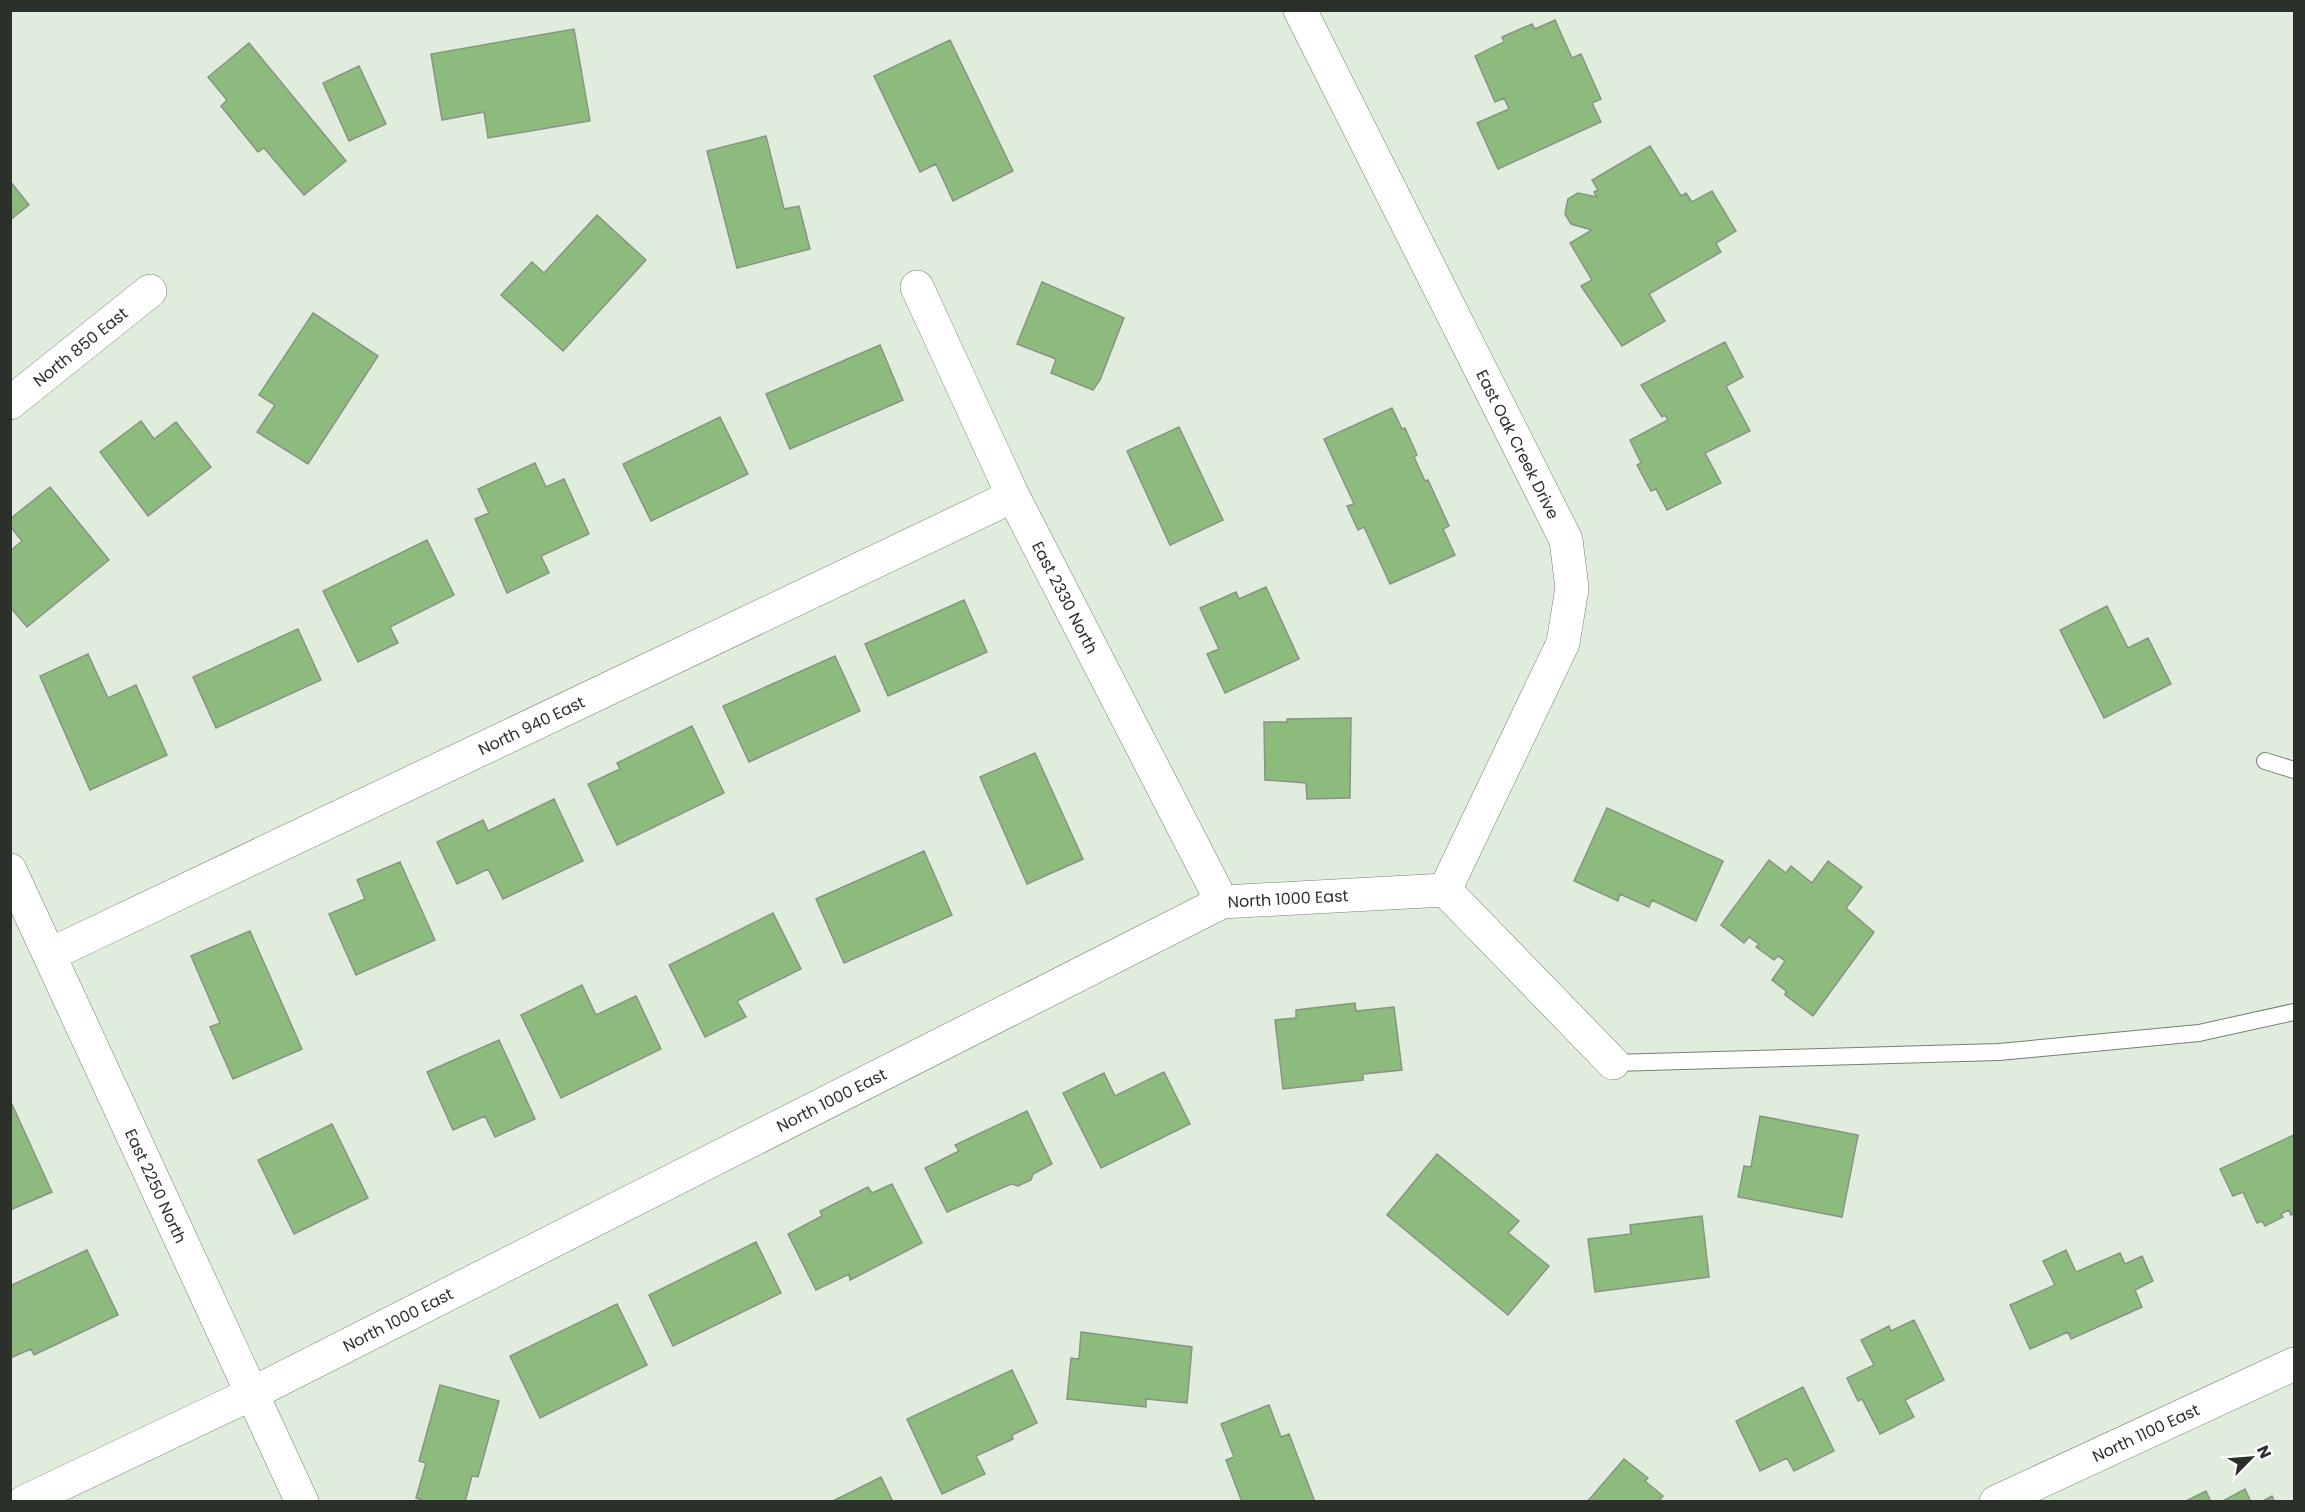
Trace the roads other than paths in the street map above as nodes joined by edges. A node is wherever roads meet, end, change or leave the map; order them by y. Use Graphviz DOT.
graph roads {
  1 [pos="1300,10"];
  2 [pos="916,287"];
  3 [pos="150,291"];
  4 [pos="10,403"];
  5 [pos="1013,496"];
  6 [pos="2265,761"];
  7 [pos="2295,770"];
  8 [pos="10,870"];
  9 [pos="1445,890"];
  10 [pos="1222,902"];
  11 [pos="51,954"];
  12 [pos="2295,1012"];
  13 [pos="1613,1063"];
  14 [pos="2295,1364"];
  15 [pos="251,1394"];
  16 [pos="24,1502"];
  17 [pos="302,1502"];
  18 [pos="1996,1502"];
  1 -- 9 [label="street, East Oak Creek Drive"];
  2 -- 5 [label="street, East 2330 North"];
  3 -- 4 [label="street, North 850 East"];
  5 -- 10 [label="street, East 2330 North"];
  5 -- 11 [label="street, North 940 East"];
  6 -- 7 [label="lane"];
  8 -- 11 [label="street, East 2250 North"];
  9 -- 10 [label="street, North 1000 East"];
  9 -- 13 [label="street"];
  10 -- 15 [label="street, North 1000 East"];
  11 -- 15 [label="street, East 2250 North"];
  12 -- 13 [label="lane"];
  14 -- 18 [label="street, North 1100 East"];
  15 -- 16 [label="street, North 1000 East"];
  15 -- 17 [label="street, East 2250 North"];
}
